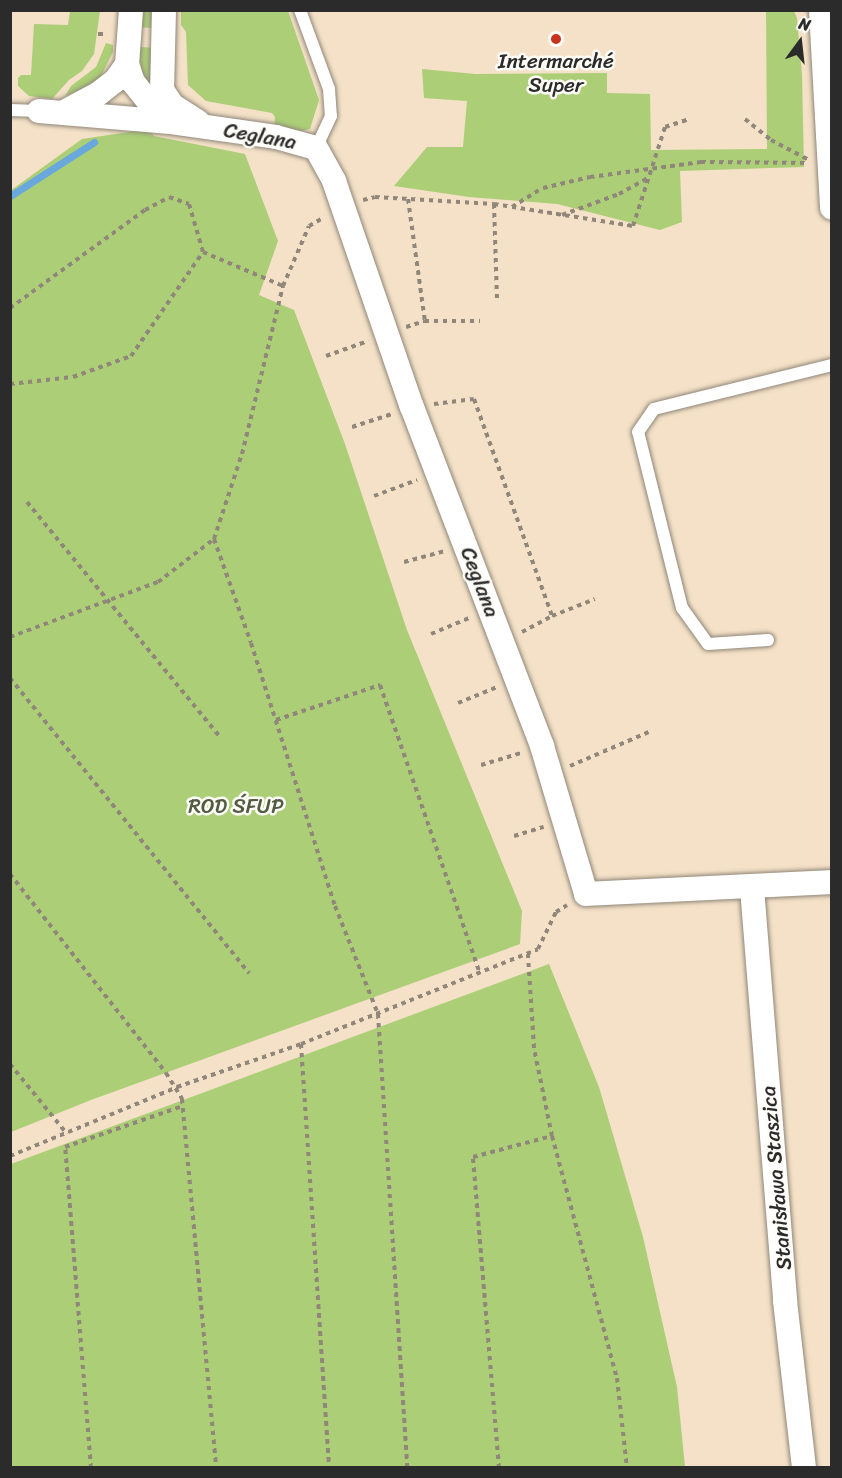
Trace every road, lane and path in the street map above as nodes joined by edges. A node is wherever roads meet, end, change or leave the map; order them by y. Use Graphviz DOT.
graph roads {
  1 [pos="131,10"];
  2 [pos="164,10"];
  3 [pos="300,10"];
  4 [pos="821,10"];
  5 [pos="127,64"];
  6 [pos="162,77"];
  7 [pos="10,110"];
  8 [pos="50,112"];
  9 [pos="156,112"];
  10 [pos="689,119"];
  11 [pos="745,119"];
  12 [pos="206,127"];
  13 [pos="316,148"];
  14 [pos="651,168"];
  15 [pos="649,177"];
  16 [pos="408,199"];
  17 [pos="494,204"];
  18 [pos="342,206"];
  19 [pos="511,207"];
  20 [pos="831,208"];
  21 [pos="560,215"];
  22 [pos="204,252"];
  23 [pos="284,286"];
  24 [pos="497,299"];
  25 [pos="10,308"];
  26 [pos="425,321"];
  27 [pos="831,365"];
  28 [pos="10,384"];
  29 [pos="412,407"];
  30 [pos="352,427"];
  31 [pos="437,472"];
  32 [pos="374,496"];
  33 [pos="27,502"];
  34 [pos="214,539"];
  35 [pos="466,545"];
  36 [pos="404,562"];
  37 [pos="595,599"];
  38 [pos="106,601"];
  39 [pos="489,610"];
  40 [pos="552,616"];
  41 [pos="431,634"];
  42 [pos="10,637"];
  43 [pos="768,640"];
  44 [pos="503,643"];
  45 [pos="10,678"];
  46 [pos="517,679"];
  47 [pos="458,703"];
  48 [pos="276,720"];
  49 [pos="651,731"];
  50 [pos="219,736"];
  51 [pos="542,747"];
  52 [pos="481,765"];
  53 [pos="550,775"];
  54 [pos="565,820"];
  55 [pos="514,836"];
  56 [pos="10,874"];
  57 [pos="831,882"];
  58 [pos="752,888"];
  59 [pos="586,894"];
  60 [pos="528,954"];
  61 [pos="249,973"];
  62 [pos="480,974"];
  63 [pos="378,1014"];
  64 [pos="301,1044"];
  65 [pos="10,1064"];
  66 [pos="177,1087"];
  67 [pos="183,1106"];
  68 [pos="68,1134"];
  69 [pos="552,1136"];
  70 [pos="10,1156"];
  71 [pos="91,1467"];
  72 [pos="216,1467"];
  73 [pos="329,1467"];
  74 [pos="407,1467"];
  75 [pos="499,1467"];
  76 [pos="627,1467"];
  77 [pos="804,1467"];
  1 -- 5 [label="street"];
  2 -- 6 [label="street, Ceglana"];
  3 -- 13 [label="lane"];
  4 -- 20 [label="street"];
  5 -- 8 [label="street"];
  5 -- 9 [label="street"];
  6 -- 9 [label="street, Ceglana"];
  6 -- 12 [label="street, Ceglana"];
  7 -- 8 [label="lane"];
  8 -- 9 [label="street, Ceglana"];
  9 -- 12 [label="street, Ceglana"];
  10 -- 14 [label="path"];
  11 -- 14 [label="path"];
  12 -- 13 [label="street, Ceglana"];
  13 -- 18 [label="street, Ceglana"];
  14 -- 15 [label="path"];
  14 -- 19 [label="path"];
  15 -- 21 [label="path"];
  15 -- 21 [label="path"];
  16 -- 17 [label="path"];
  16 -- 18 [label="path"];
  16 -- 26 [label="path"];
  17 -- 19 [label="path"];
  17 -- 24 [label="path"];
  18 -- 23 [label="path"];
  18 -- 29 [label="street, Ceglana"];
  19 -- 21 [label="path"];
  22 -- 23 [label="path"];
  22 -- 25 [label="path"];
  22 -- 28 [label="path"];
  23 -- 34 [label="path"];
  27 -- 43 [label="lane"];
  29 -- 30 [label="path"];
  29 -- 31 [label="street, Ceglana"];
  29 -- 40 [label="path"];
  31 -- 32 [label="path"];
  31 -- 35 [label="street, Ceglana"];
  33 -- 38 [label="path"];
  34 -- 38 [label="path"];
  34 -- 48 [label="path"];
  35 -- 36 [label="path"];
  35 -- 39 [label="street, Ceglana"];
  37 -- 40 [label="path"];
  38 -- 42 [label="path"];
  38 -- 50 [label="path"];
  39 -- 41 [label="path"];
  39 -- 44 [label="street, Ceglana"];
  40 -- 44 [label="path"];
  44 -- 46 [label="street, Ceglana"];
  45 -- 61 [label="path"];
  46 -- 47 [label="path"];
  46 -- 51 [label="street, Ceglana"];
  48 -- 62 [label="path"];
  48 -- 63 [label="path"];
  49 -- 53 [label="path"];
  51 -- 52 [label="path"];
  51 -- 53 [label="street, Ceglana"];
  53 -- 54 [label="street, Ceglana"];
  54 -- 55 [label="path"];
  54 -- 59 [label="street, Ceglana"];
  56 -- 66 [label="path"];
  57 -- 58 [label="street"];
  58 -- 59 [label="street"];
  58 -- 77 [label="street, Stanisława Staszica"];
  59 -- 60 [label="path"];
  60 -- 62 [label="path"];
  60 -- 69 [label="path"];
  62 -- 63 [label="path"];
  63 -- 64 [label="path"];
  63 -- 74 [label="path"];
  64 -- 66 [label="path"];
  64 -- 73 [label="path"];
  65 -- 68 [label="path"];
  66 -- 67 [label="path"];
  66 -- 68 [label="path"];
  67 -- 71 [label="path"];
  67 -- 72 [label="path"];
  68 -- 70 [label="path"];
  69 -- 75 [label="path"];
  69 -- 76 [label="path"];
}
